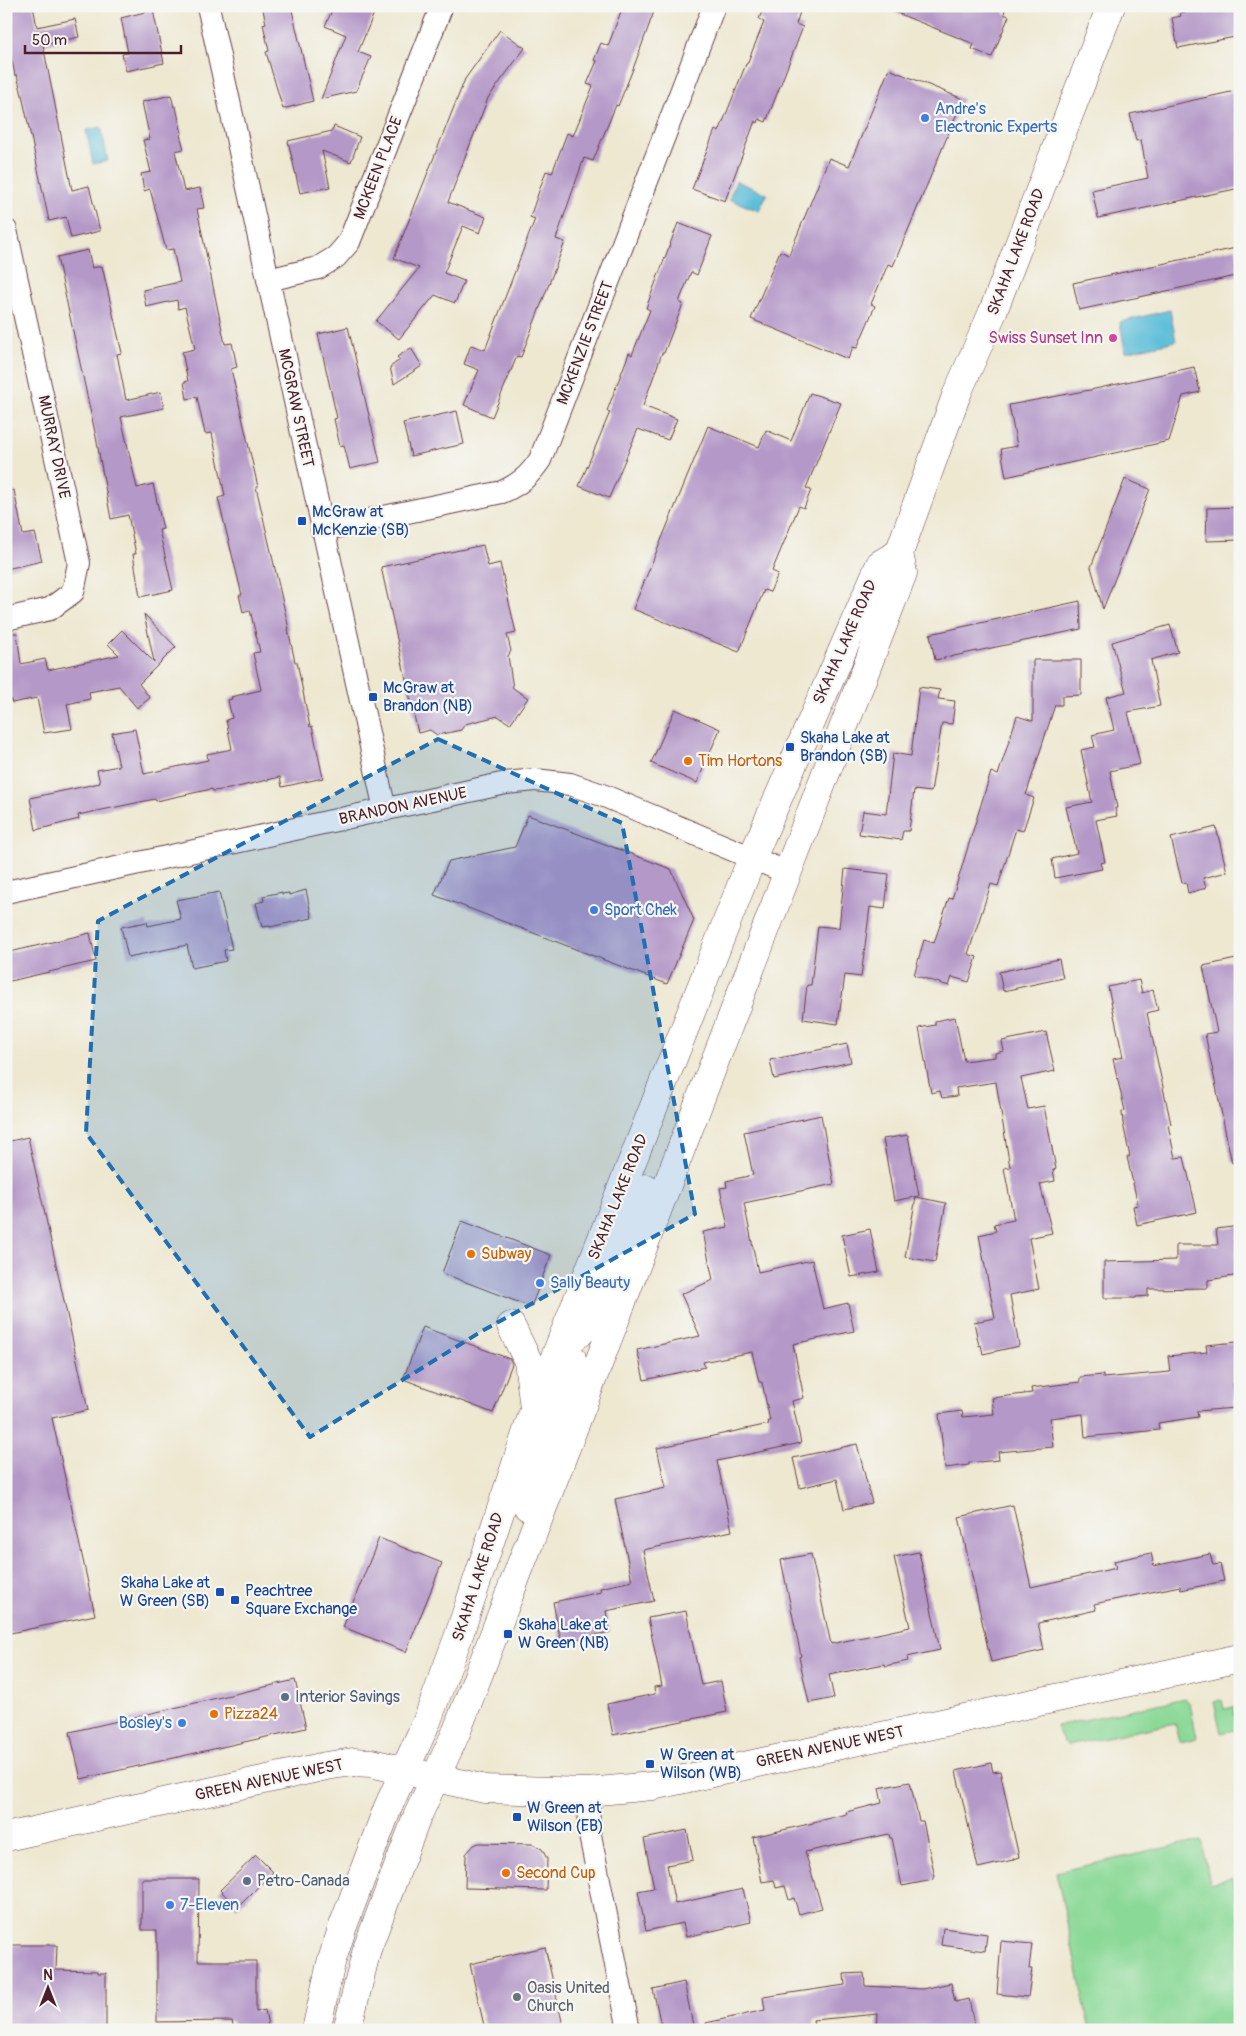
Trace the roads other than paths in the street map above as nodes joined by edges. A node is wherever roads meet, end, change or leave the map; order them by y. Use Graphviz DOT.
graph roads {
  1 [pos="208,6"];
  2 [pos="714,6"];
  3 [pos="1111,6"];
  4 [pos="441,8"];
  5 [pos="6,230"];
  6 [pos="268,280"];
  7 [pos="322,530"];
  8 [pos="899,553"];
  9 [pos="6,618"];
  10 [pos="385,810"];
  11 [pos="752,858"];
  12 [pos="788,873"];
  13 [pos="6,892"];
  14 [pos="686,1137"];
  15 [pos="510,1326"];
  16 [pos="560,1345"];
  17 [pos="534,1410"];
  18 [pos="504,1609"];
  19 [pos="1240,1658"];
  20 [pos="404,1771"];
  21 [pos="435,1778"];
  22 [pos="588,1792"];
  23 [pos="6,1836"];
  24 [pos="316,2030"];
  25 [pos="347,2030"];
  26 [pos="629,2030"];
  1 -- 6 [label="street, MCGRAW STREET"];
  2 -- 7 [label="street, MCKENZIE STREET"];
  3 -- 8 [label="main road, SKAHA LAKE ROAD"];
  4 -- 6 [label="street, MCKEEN PLACE"];
  5 -- 9 [label="street, MURRAY DRIVE"];
  6 -- 7 [label="street, MCGRAW STREET"];
  7 -- 10 [label="street, MCGRAW STREET"];
  8 -- 11 [label="main road, SKAHA LAKE ROAD"];
  8 -- 12 [label="main road, SKAHA LAKE ROAD"];
  10 -- 11 [label="street, BRANDON AVENUE"];
  10 -- 13 [label="street, BRANDON AVENUE"];
  11 -- 12 [label="street, BRANDON AVENUE"];
  11 -- 16 [label="main road, SKAHA LAKE ROAD"];
  12 -- 14 [label="main road, SKAHA LAKE ROAD"];
  14 -- 16 [label="main road"];
  14 -- 18 [label="main road, SKAHA LAKE ROAD"];
  15 -- 17 [label="main road"];
  16 -- 17 [label="main road, SKAHA LAKE ROAD"];
  16 -- 18 [label="main road"];
  17 -- 20 [label="main road, SKAHA LAKE ROAD"];
  18 -- 21 [label="main road, SKAHA LAKE ROAD"];
  19 -- 22 [label="main road, GREEN AVENUE WEST"];
  20 -- 21 [label="main road, GREEN AVENUE WEST"];
  20 -- 23 [label="main road, GREEN AVENUE WEST"];
  20 -- 24 [label="main road, SKAHA LAKE ROAD"];
  21 -- 22 [label="main road, GREEN AVENUE WEST"];
  21 -- 25 [label="main road, SKAHA LAKE ROAD"];
  22 -- 26 [label="street"];
}
